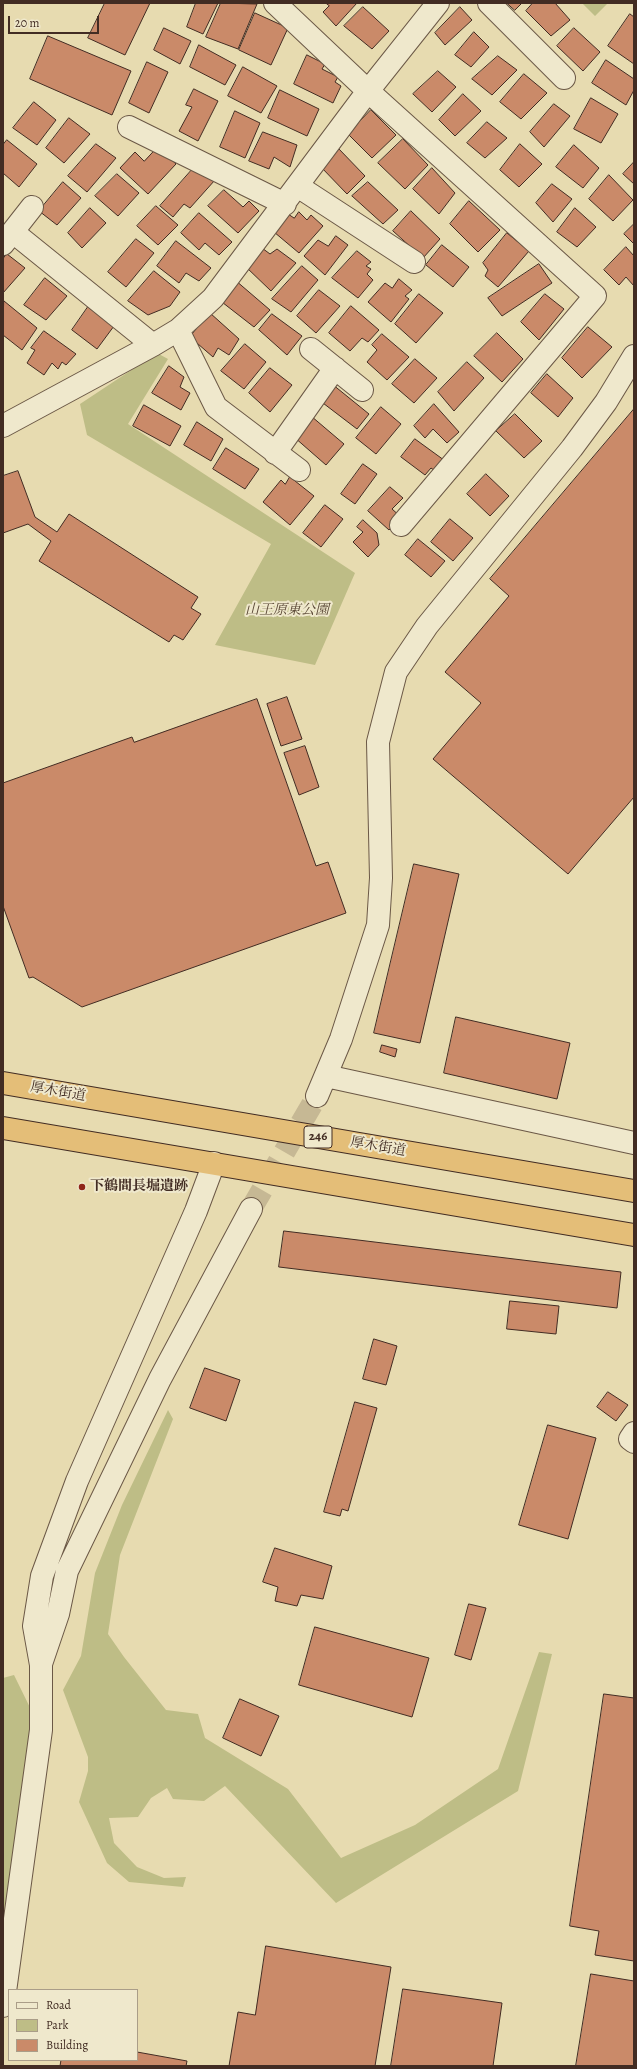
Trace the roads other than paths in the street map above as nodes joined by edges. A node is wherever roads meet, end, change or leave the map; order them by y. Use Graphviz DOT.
graph roads {
  1 [pos="275,3"];
  2 [pos="438,3"];
  3 [pos="489,3"];
  4 [pos="564,78"];
  5 [pos="368,91"];
  6 [pos="128,127"];
  7 [pos="299,187"];
  8 [pos="285,204"];
  9 [pos="32,207"];
  10 [pos="8,238"];
  11 [pos="414,262"];
  12 [pos="178,330"];
  13 [pos="153,344"];
  14 [pos="311,349"];
  15 [pos="634,356"];
  16 [pos="335,368"];
  17 [pos="362,390"];
  18 [pos="3,426"];
  19 [pos="275,452"];
  20 [pos="299,470"];
  21 [pos="401,526"];
  22 [pos="326,1076"];
  23 [pos="3,1083"];
  24 [pos="317,1096"];
  25 [pos="3,1128"];
  26 [pos="634,1143"];
  27 [pos="214,1163"];
  28 [pos="634,1191"];
  29 [pos="251,1209"];
  30 [pos="634,1235"];
  31 [pos="634,1433"];
  32 [pos="634,1442"];
  33 [pos="41,1665"];
  34 [pos="3,2006"];
  1 -- 5 [label="street"];
  2 -- 5 [label="street"];
  3 -- 4 [label="street"];
  5 -- 7 [label="street"];
  5 -- 21 [label="street"];
  6 -- 8 [label="street"];
  7 -- 8 [label="street"];
  7 -- 11 [label="street"];
  8 -- 12 [label="street"];
  9 -- 10 [label="street"];
  10 -- 13 [label="street"];
  12 -- 13 [label="street"];
  12 -- 19 [label="street"];
  13 -- 18 [label="street"];
  14 -- 16 [label="street"];
  15 -- 22 [label="street"];
  16 -- 17 [label="street"];
  16 -- 19 [label="street"];
  19 -- 20 [label="street"];
  22 -- 24 [label="street"];
  22 -- 26 [label="street"];
  23 -- 28 [label="highway, 厚木街道 / 246"];
  25 -- 27 [label="highway"];
  27 -- 30 [label="highway"];
  27 -- 33 [label="street"];
  29 -- 33 [label="street"];
  31 -- 32 [label="street"];
  33 -- 34 [label="street"];
}
